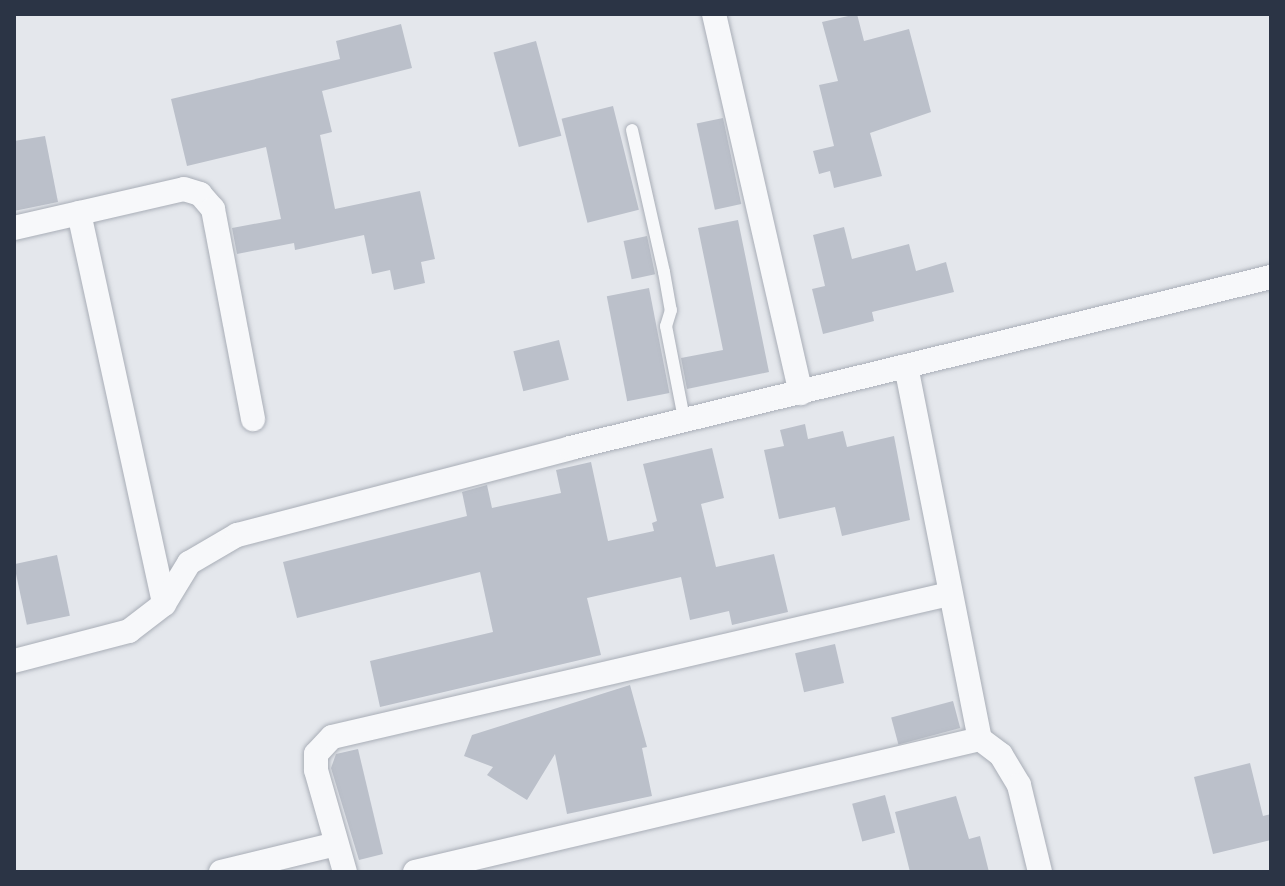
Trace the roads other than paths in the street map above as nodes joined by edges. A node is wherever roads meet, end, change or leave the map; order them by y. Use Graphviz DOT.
graph roads {
  1 [pos="714,14"];
  2 [pos="632,130"];
  3 [pos="79,213"];
  4 [pos="14,228"];
  5 [pos="1271,277"];
  6 [pos="906,366"];
  7 [pos="801,393"];
  8 [pos="253,419"];
  9 [pos="684,419"];
  10 [pos="949,594"];
  11 [pos="164,604"];
  12 [pos="14,661"];
  13 [pos="980,739"];
  14 [pos="336,844"];
  15 [pos="221,872"];
  16 [pos="345,872"];
  17 [pos="415,872"];
  18 [pos="1040,872"];
  1 -- 7 [label="street"];
  2 -- 9 [label="lane"];
  3 -- 4 [label="street"];
  3 -- 8 [label="street"];
  3 -- 11 [label="street"];
  5 -- 6 [label="street"];
  6 -- 7 [label="street"];
  6 -- 10 [label="street"];
  7 -- 9 [label="street"];
  9 -- 11 [label="street"];
  10 -- 13 [label="street"];
  10 -- 14 [label="street"];
  11 -- 12 [label="street"];
  13 -- 17 [label="street"];
  13 -- 18 [label="street"];
  14 -- 15 [label="street"];
  14 -- 16 [label="street"];
}
